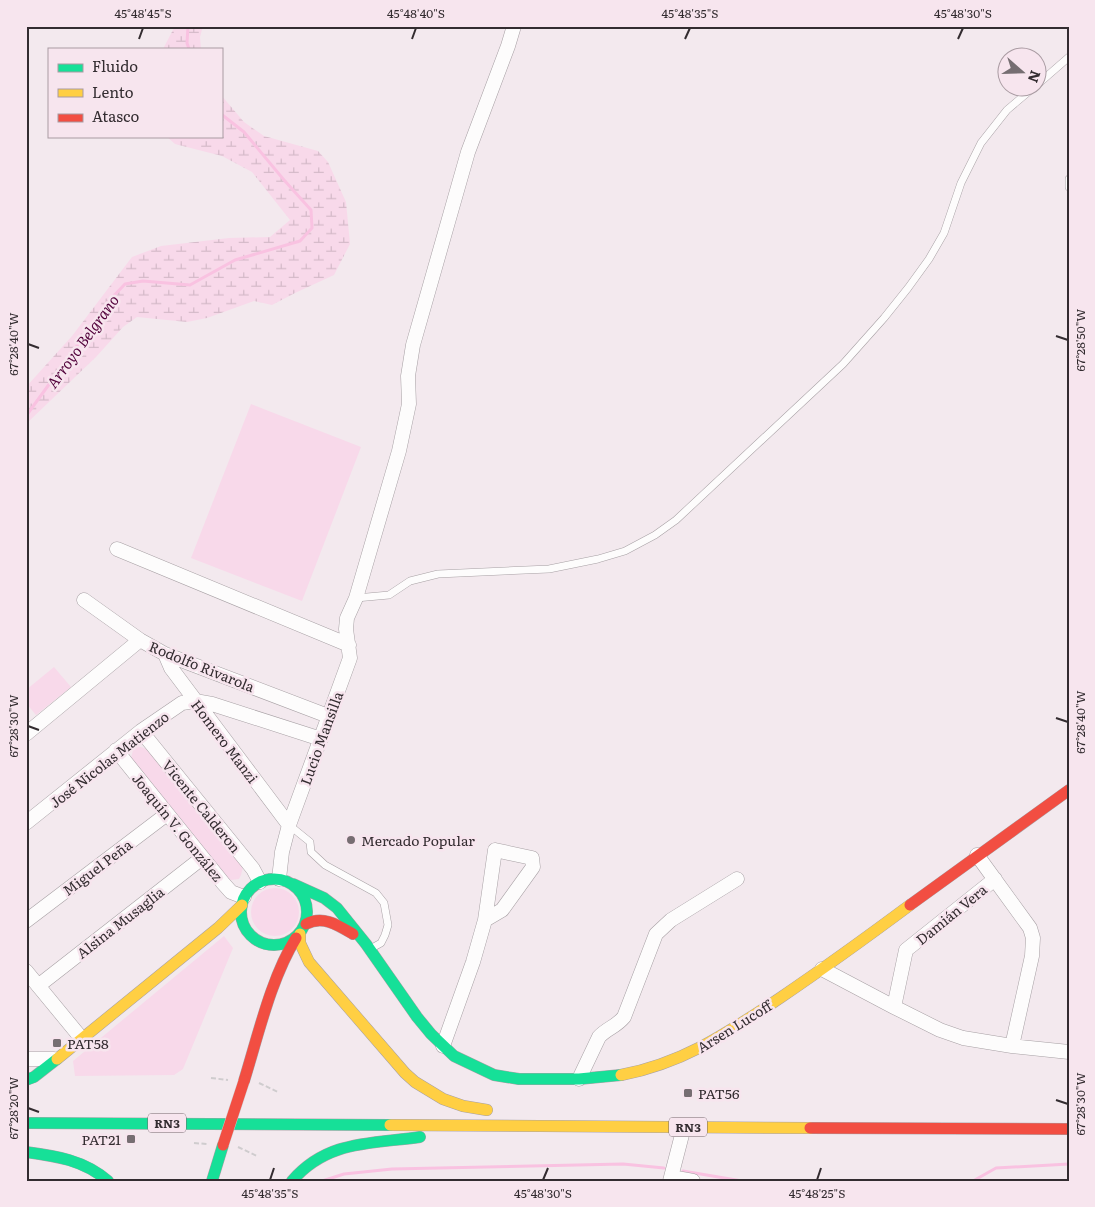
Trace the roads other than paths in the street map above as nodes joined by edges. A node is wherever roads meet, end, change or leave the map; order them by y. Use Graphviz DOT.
graph roads {
  1 [pos="514,26"];
  2 [pos="1069,57"];
  3 [pos="1048,75"];
  4 [pos="1021,98"];
  5 [pos="1069,179"];
  6 [pos="1069,188"];
  7 [pos="117,549"];
  8 [pos="356,598"];
  9 [pos="84,600"];
  10 [pos="140,640"];
  11 [pos="349,645"];
  12 [pos="165,654"];
  13 [pos="195,701"];
  14 [pos="328,716"];
  15 [pos="141,731"];
  16 [pos="26,734"];
  17 [pos="321,739"];
  18 [pos="116,750"];
  19 [pos="1069,790"];
  20 [pos="167,814"];
  21 [pos="26,823"];
  22 [pos="289,825"];
  23 [pos="977,855"];
  24 [pos="202,858"];
  25 [pos="279,879"];
  26 [pos="737,879"];
  27 [pos="995,879"];
  28 [pos="260,882"];
  29 [pos="294,884"];
  30 [pos="243,901"];
  31 [pos="484,920"];
  32 [pos="26,921"];
  33 [pos="300,932"];
  34 [pos="256,940"];
  35 [pos="368,946"];
  36 [pos="264,954"];
  37 [pos="269,969"];
  38 [pos="822,970"];
  39 [pos="26,971"];
  40 [pos="38,986"];
  41 [pos="272,993"];
  42 [pos="894,1008"];
  43 [pos="82,1039"];
  44 [pos="443,1046"];
  45 [pos="1012,1046"];
  46 [pos="1069,1052"];
  47 [pos="26,1059"];
  48 [pos="57,1059"];
  49 [pos="579,1079"];
  50 [pos="26,1080"];
  51 [pos="218,1109"];
  52 [pos="247,1109"];
  53 [pos="441,1110"];
  54 [pos="26,1123"];
  55 [pos="510,1124"];
  56 [pos="684,1127"];
  57 [pos="1069,1129"];
  58 [pos="26,1152"];
  59 [pos="671,1179"];
  60 [pos="108,1181"];
  61 [pos="212,1181"];
  62 [pos="292,1181"];
  63 [pos="693,1181"];
  1 -- 8 [label="street, Lucio Mansilla"];
  2 -- 3 [label="lane"];
  4 -- 8 [label="lane"];
  5 -- 6 [label="lane"];
  7 -- 11 [label="street"];
  8 -- 11 [label="street, Lucio Mansilla"];
  9 -- 10 [label="street, Rodolfo Rivarola"];
  10 -- 12 [label="street, Rodolfo Rivarola"];
  10 -- 16 [label="street"];
  11 -- 14 [label="street, Lucio Mansilla"];
  12 -- 13 [label="street, Homero Manzi"];
  12 -- 14 [label="street, Rodolfo Rivarola"];
  13 -- 15 [label="street, José Nicolas Matienzo"];
  13 -- 17 [label="street, Rodolfo Rivarola"];
  13 -- 22 [label="street, Homero Manzi"];
  14 -- 17 [label="street, Lucio Mansilla"];
  15 -- 18 [label="street, José Nicolas Matienzo"];
  15 -- 28 [label="street, Vicente Calderon"];
  17 -- 22 [label="street, Lucio Mansilla"];
  18 -- 20 [label="street, Joaquín V. González"];
  18 -- 21 [label="street, José Nicolas Matienzo"];
  19 -- 23 [label="main road, Arsen Lucoff"];
  20 -- 24 [label="street, Joaquín V. González"];
  20 -- 32 [label="street, Miguel Peña"];
  22 -- 25 [label="street, Lucio Mansilla"];
  22 -- 35 [label="lane"];
  23 -- 27 [label="street"];
  23 -- 38 [label="main road, Arsen Lucoff"];
  24 -- 30 [label="street, Joaquín V. González"];
  24 -- 40 [label="street, Alsina Musaglia"];
  25 -- 28 [label="main road"];
  25 -- 29 [label="main road"];
  26 -- 49 [label="street"];
  27 -- 42 [label="street, Damián Vera"];
  27 -- 45 [label="street"];
  28 -- 30 [label="main road"];
  29 -- 33 [label="main road"];
  29 -- 35 [label="main road, Arsen Lucoff"];
  30 -- 34 [label="main road"];
  30 -- 43 [label="main road"];
  31 -- 31 [label="street"];
  31 -- 44 [label="street"];
  33 -- 34 [label="main road"];
  33 -- 35 [label="main road, Arsen Lucoff"];
  33 -- 41 [label="main road"];
  33 -- 53 [label="main road"];
  34 -- 36 [label="main road"];
  35 -- 44 [label="main road, Arsen Lucoff"];
  37 -- 41 [label="main road"];
  38 -- 42 [label="street"];
  38 -- 49 [label="main road, Arsen Lucoff"];
  39 -- 40 [label="street"];
  40 -- 43 [label="street"];
  41 -- 61 [label="main road, bridge"];
  42 -- 45 [label="street"];
  43 -- 48 [label="main road"];
  44 -- 49 [label="main road, Arsen Lucoff"];
  45 -- 46 [label="street"];
  47 -- 48 [label="street"];
  48 -- 50 [label="main road"];
  51 -- 52 [label="main road"];
  54 -- 55 [label="main road, RN3"];
  55 -- 56 [label="main road, RN3"];
  55 -- 62 [label="main road"];
  56 -- 57 [label="main road, RN3"];
  56 -- 59 [label="street"];
  58 -- 60 [label="main road"];
  59 -- 63 [label="street"];
}
